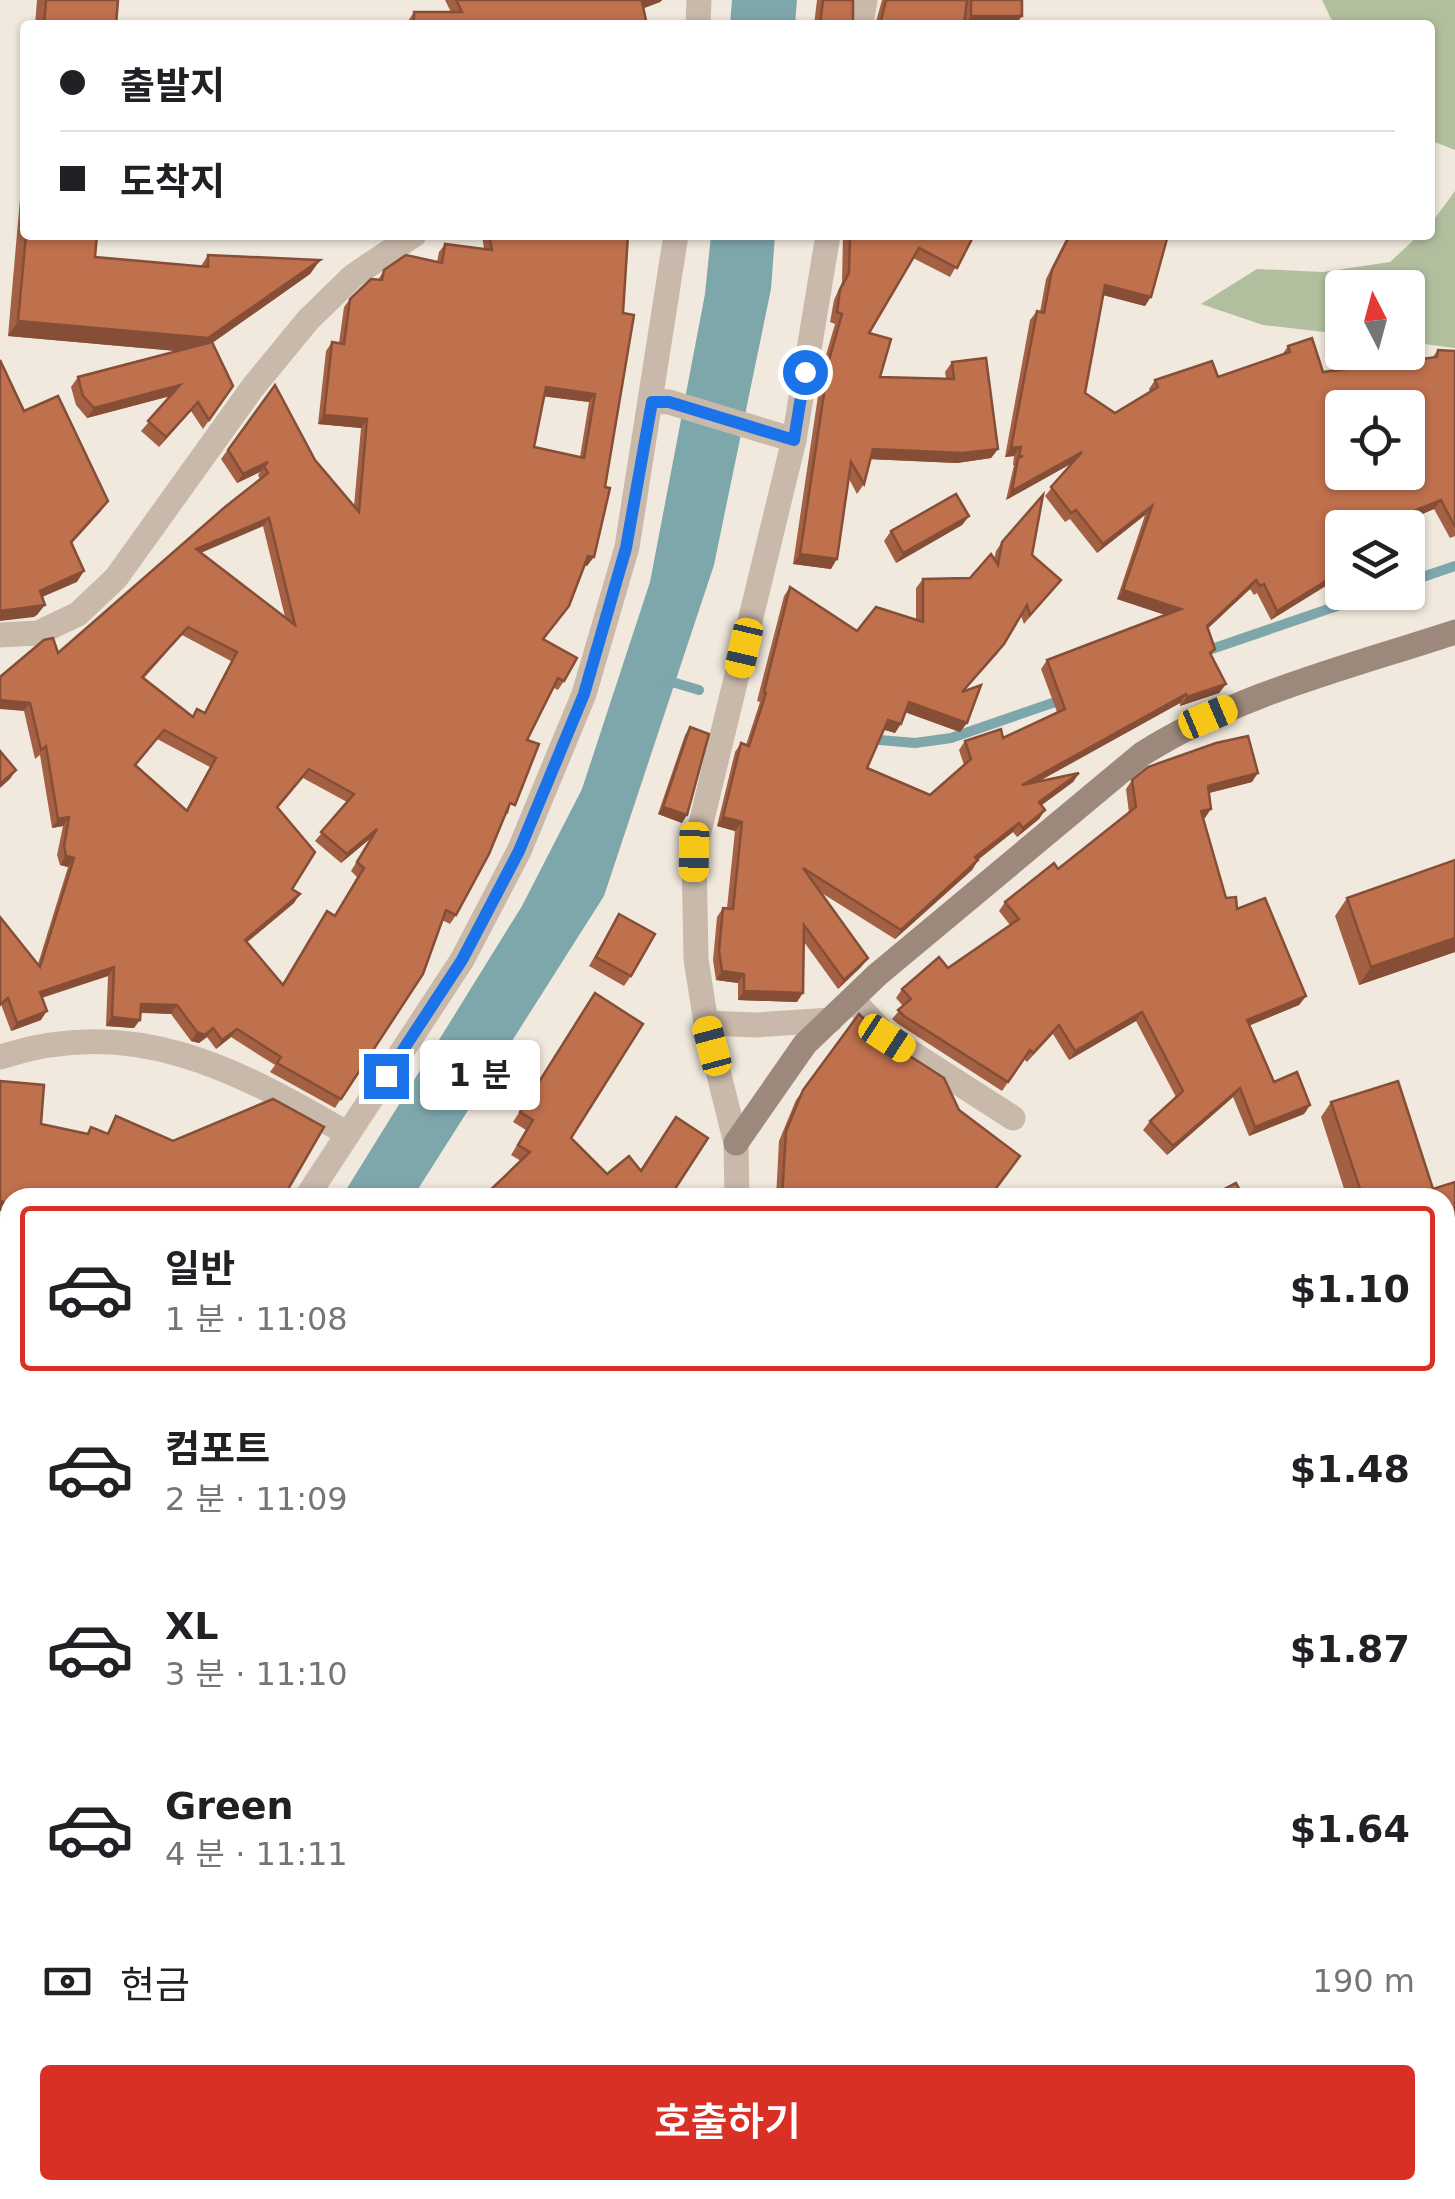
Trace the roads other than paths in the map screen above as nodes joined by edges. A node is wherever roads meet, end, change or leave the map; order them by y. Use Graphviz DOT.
graph roads {
  1 [pos="407,240"];
  2 [pos="676,240"];
  3 [pos="827,240"];
  4 [pos="660,402"];
  5 [pos="783,438"];
  6 [pos="1455,632"];
  7 [pos="0,635"];
  8 [pos="853,1000"];
  9 [pos="830,1020"];
  10 [pos="706,1022"];
  11 [pos="0,1057"];
  12 [pos="1013,1118"];
  13 [pos="348,1134"];
  14 [pos="736,1143"];
  15 [pos="313,1188"];
  16 [pos="737,1188"];
  1 -- 7 [label="street"];
  2 -- 4 [label="street"];
  3 -- 5 [label="street"];
  4 -- 5 [label="street"];
  4 -- 13 [label="street"];
  5 -- 10 [label="street"];
  6 -- 8 [label="main road"];
  8 -- 9 [label="main road"];
  8 -- 12 [label="street"];
  9 -- 10 [label="street"];
  9 -- 14 [label="main road"];
  10 -- 14 [label="street"];
  11 -- 13 [label="street"];
  13 -- 15 [label="street"];
  14 -- 16 [label="street"];
}
